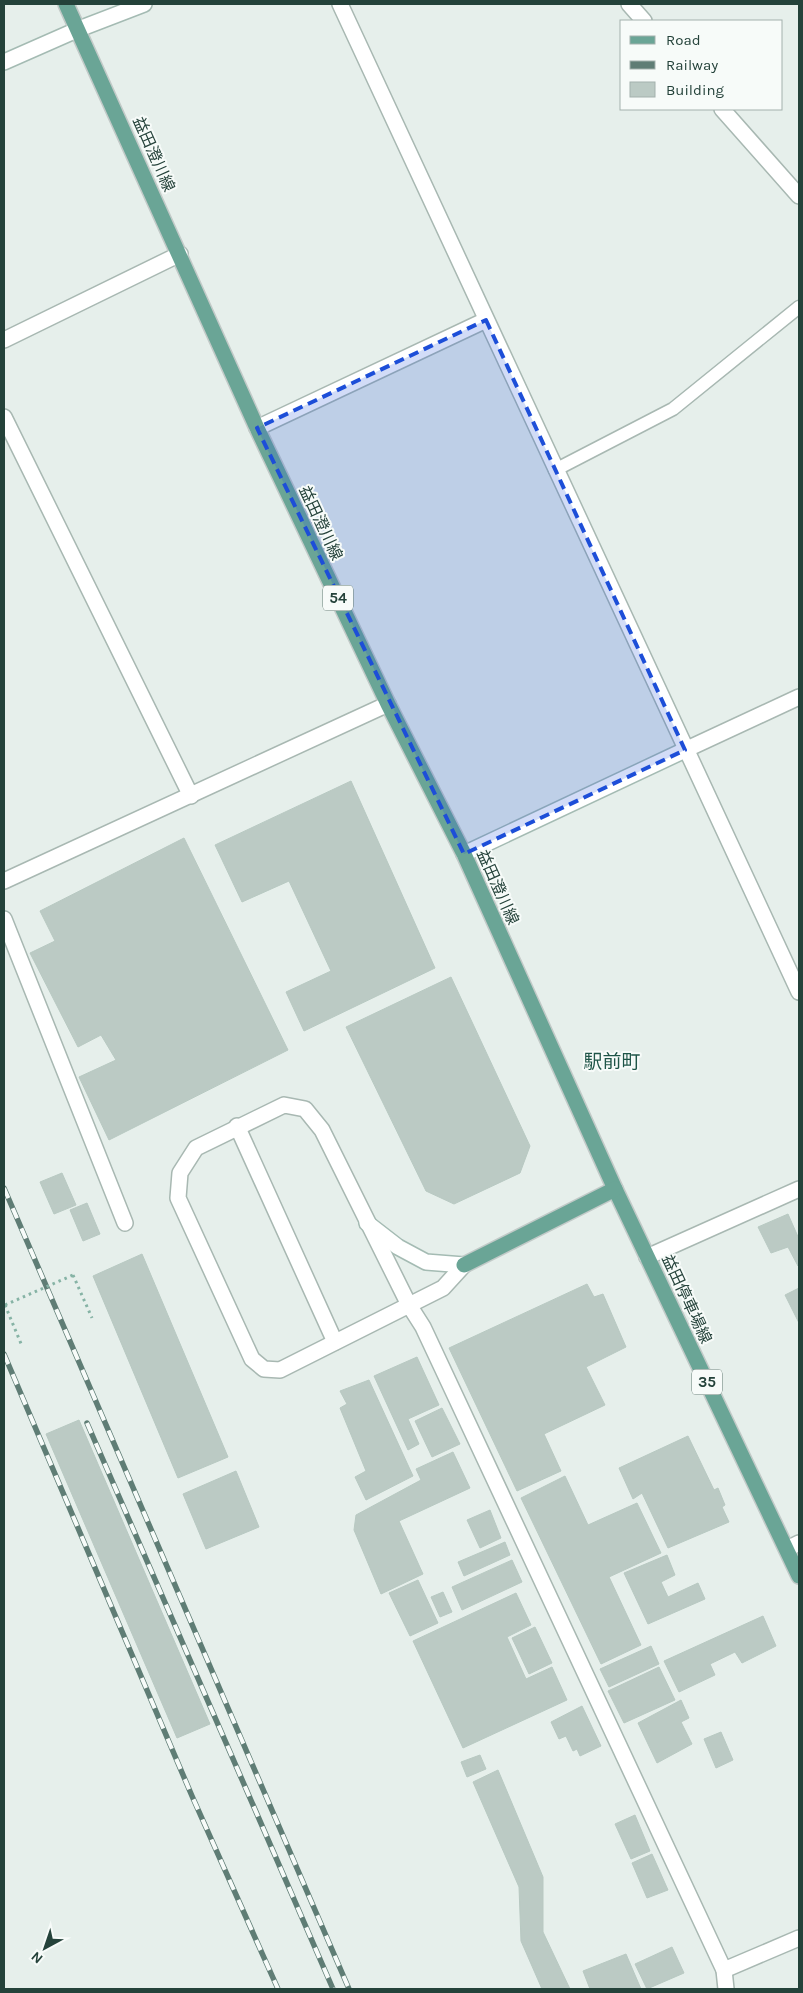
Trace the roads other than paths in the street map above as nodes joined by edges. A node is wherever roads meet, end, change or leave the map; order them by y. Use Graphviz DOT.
graph roads {
  1 [pos="66,4"];
  2 [pos="144,4"];
  3 [pos="340,4"];
  4 [pos="629,4"];
  5 [pos="643,20"];
  6 [pos="79,29"];
  7 [pos="4,62"];
  8 [pos="723,110"];
  9 [pos="799,196"];
  10 [pos="180,254"];
  11 [pos="799,307"];
  12 [pos="486,320"];
  13 [pos="4,340"];
  14 [pos="4,417"];
  15 [pos="257,428"];
  16 [pos="556,470"];
  17 [pos="799,697"];
  18 [pos="388,704"];
  19 [pos="685,750"];
  20 [pos="191,796"];
  21 [pos="464,854"];
  22 [pos="4,881"];
  23 [pos="4,919"];
  24 [pos="799,992"];
  25 [pos="237,1126"];
  26 [pos="615,1189"];
  27 [pos="799,1189"];
  28 [pos="125,1223"];
  29 [pos="367,1223"];
  30 [pos="647,1257"];
  31 [pos="464,1265"];
  32 [pos="409,1305"];
  33 [pos="334,1342"];
  34 [pos="793,1546"];
  35 [pos="799,1576"];
  36 [pos="799,1938"];
  37 [pos="724,1970"];
  38 [pos="726,1989"];
  1 -- 6 [label="main road, 益田澄川線 / 54"];
  2 -- 6 [label="street"];
  3 -- 12 [label="street"];
  4 -- 5 [label="street"];
  6 -- 7 [label="street"];
  6 -- 10 [label="main road, 益田澄川線 / 54"];
  8 -- 9 [label="street"];
  10 -- 13 [label="street"];
  10 -- 15 [label="main road, 益田澄川線 / 54"];
  11 -- 16 [label="lane"];
  12 -- 15 [label="street"];
  12 -- 16 [label="street"];
  14 -- 20 [label="street"];
  15 -- 18 [label="main road, 益田澄川線 / 54"];
  16 -- 19 [label="street"];
  17 -- 19 [label="street"];
  18 -- 20 [label="street"];
  18 -- 21 [label="main road, 益田澄川線 / 54"];
  19 -- 21 [label="street"];
  19 -- 24 [label="street"];
  20 -- 22 [label="street"];
  21 -- 26 [label="main road, 益田澄川線 / 54"];
  23 -- 28 [label="street"];
  25 -- 29 [label="street"];
  25 -- 33 [label="street"];
  25 -- 33 [label="street"];
  26 -- 30 [label="main road, 益田停車場線 / 35"];
  26 -- 31 [label="main road"];
  27 -- 30 [label="street"];
  29 -- 31 [label="street"];
  29 -- 32 [label="street"];
  30 -- 34 [label="main road, 益田停車場線 / 35"];
  31 -- 32 [label="street"];
  32 -- 33 [label="street"];
  32 -- 37 [label="street"];
  34 -- 35 [label="main road, 益田停車場線 / 35"];
  36 -- 37 [label="street"];
  37 -- 38 [label="street"];
}
